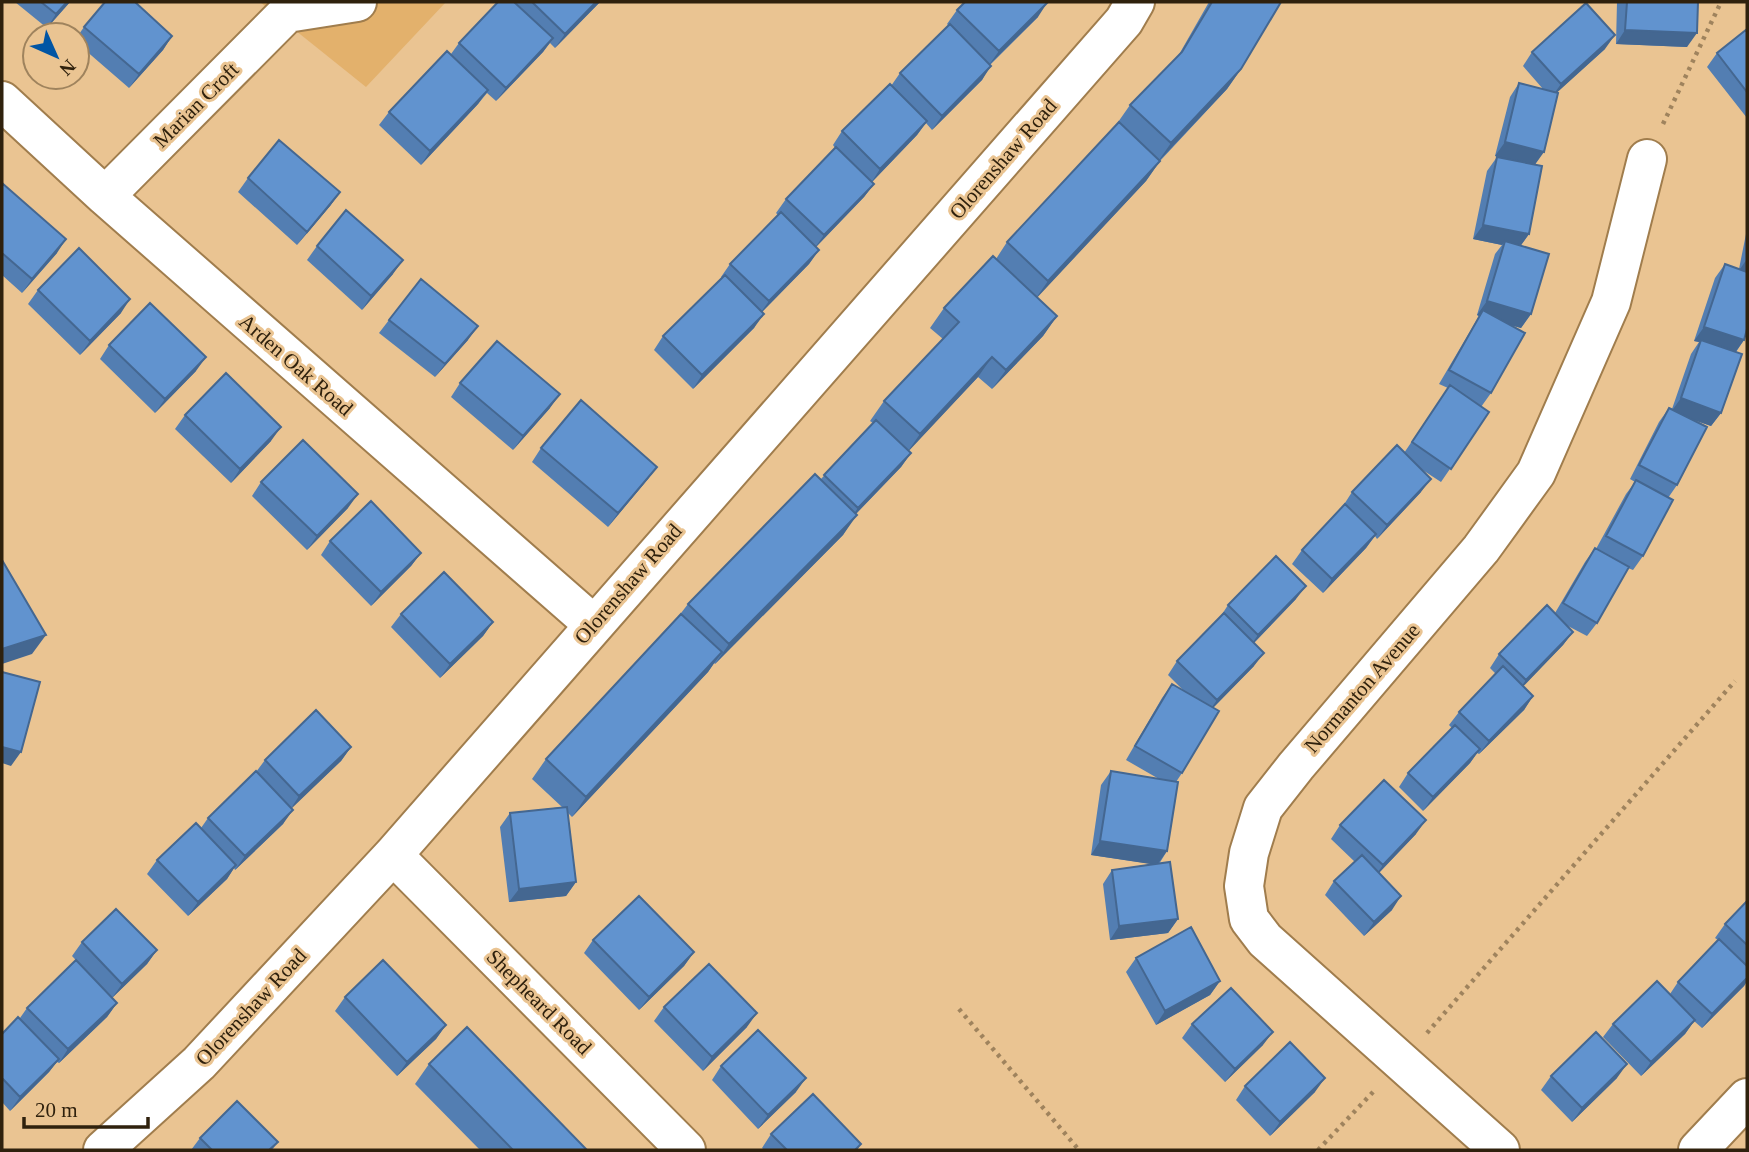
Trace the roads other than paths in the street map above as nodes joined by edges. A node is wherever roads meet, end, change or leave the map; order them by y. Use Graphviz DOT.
graph roads {
  1 [pos="356,2"];
  2 [pos="1135,2"];
  3 [pos="287,7"];
  4 [pos="2,102"];
  5 [pos="1647,159"];
  6 [pos="105,196"];
  7 [pos="593,624"];
  8 [pos="393,855"];
  9 [pos="1747,1098"];
  10 [pos="103,1150"];
  11 [pos="686,1150"];
  12 [pos="1500,1150"];
  13 [pos="1698,1150"];
  1 -- 3 [label="street, Marian Croft"];
  2 -- 7 [label="street, Olorenshaw Road"];
  3 -- 6 [label="street, Marian Croft"];
  4 -- 6 [label="street, Arden Oak Road"];
  5 -- 12 [label="street, Normanton Avenue"];
  6 -- 7 [label="street, Arden Oak Road"];
  7 -- 8 [label="street, Olorenshaw Road"];
  8 -- 10 [label="street, Olorenshaw Road"];
  8 -- 11 [label="street, Shepheard Road"];
  9 -- 13 [label="street"];
}
